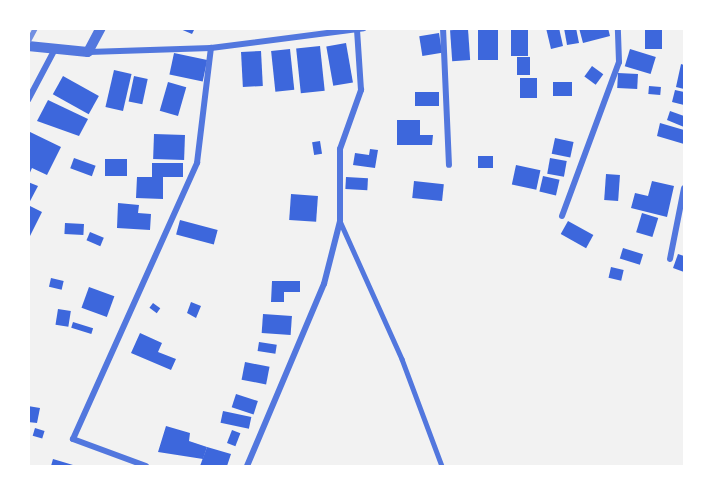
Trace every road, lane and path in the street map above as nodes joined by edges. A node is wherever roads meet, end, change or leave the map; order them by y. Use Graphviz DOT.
graph roads {
  1 [pos="100,28"];
  2 [pos="364,28"];
  3 [pos="443,28"];
  4 [pos="618,28"];
  5 [pos="357,29"];
  6 [pos="28,46"];
  7 [pos="211,48"];
  8 [pos="55,49"];
  9 [pos="88,52"];
  10 [pos="28,100"];
  11 [pos="449,165"];
  12 [pos="684,188"];
  13 [pos="562,216"];
  14 [pos="340,221"];
  15 [pos="670,259"];
  16 [pos="146,466"];
  17 [pos="247,466"];
  18 [pos="442,466"];
  1 -- 9 [label="street"];
  2 -- 5 [label="street"];
  3 -- 11 [label="street"];
  4 -- 13 [label="street"];
  5 -- 7 [label="street"];
  5 -- 14 [label="street"];
  6 -- 8 [label="street"];
  7 -- 9 [label="street"];
  7 -- 16 [label="street"];
  8 -- 9 [label="street"];
  8 -- 10 [label="street"];
  12 -- 15 [label="street"];
  14 -- 17 [label="street"];
  14 -- 18 [label="lane"];
}
